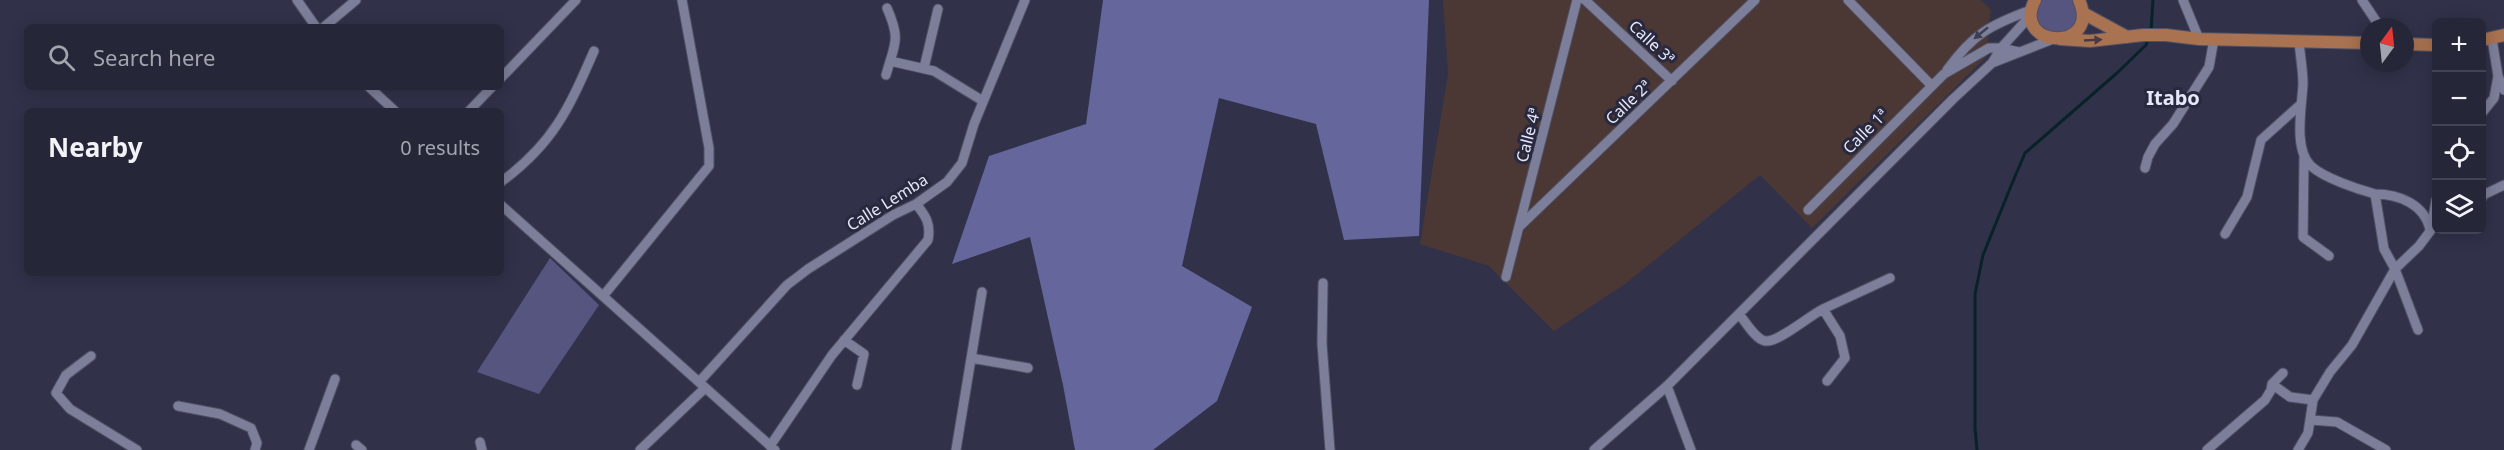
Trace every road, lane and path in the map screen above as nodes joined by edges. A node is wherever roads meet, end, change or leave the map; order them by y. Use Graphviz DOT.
graph roads {
  1 [pos="297,0"];
  2 [pos="356,0"];
  3 [pos="576,0"];
  4 [pos="682,0"];
  5 [pos="1025,0"];
  6 [pos="1577,0"];
  7 [pos="1585,0"];
  8 [pos="1755,0"];
  9 [pos="1848,0"];
  10 [pos="2182,0"];
  11 [pos="2362,0"];
  12 [pos="2033,6"];
  13 [pos="2083,6"];
  14 [pos="887,8"];
  15 [pos="938,9"];
  16 [pos="2374,18"];
  17 [pos="314,24"];
  18 [pos="328,24"];
  19 [pos="2127,37"];
  20 [pos="2492,38"];
  21 [pos="2057,39"];
  22 [pos="2199,39"];
  23 [pos="2214,39"];
  24 [pos="2299,41"];
  25 [pos="2360,43"];
  26 [pos="2414,44"];
  27 [pos="2432,45"];
  28 [pos="2001,48"];
  29 [pos="594,51"];
  30 [pos="2019,52"];
  31 [pos="890,61"];
  32 [pos="1992,63"];
  33 [pos="924,68"];
  34 [pos="1944,74"];
  35 [pos="504,75"];
  36 [pos="886,75"];
  37 [pos="2498,76"];
  38 [pos="1672,81"];
  39 [pos="1931,85"];
  40 [pos="372,90"];
  41 [pos="489,90"];
  42 [pos="2504,90"];
  43 [pos="983,101"];
  44 [pos="2301,104"];
  45 [pos="392,108"];
  46 [pos="472,108"];
  47 [pos="2486,108"];
  48 [pos="2304,157"];
  49 [pos="2145,168"];
  50 [pos="504,180"];
  51 [pos="2504,185"];
  52 [pos="2375,194"];
  53 [pos="2486,194"];
  54 [pos="916,204"];
  55 [pos="504,208"];
  56 [pos="1808,210"];
  57 [pos="2432,224"];
  58 [pos="1520,226"];
  59 [pos="2431,230"];
  60 [pos="2225,234"];
  61 [pos="2329,256"];
  62 [pos="2395,269"];
  63 [pos="1506,277"];
  64 [pos="1890,278"];
  65 [pos="1323,283"];
  66 [pos="982,292"];
  67 [pos="604,296"];
  68 [pos="1823,309"];
  69 [pos="1739,314"];
  70 [pos="2418,330"];
  71 [pos="844,340"];
  72 [pos="91,356"];
  73 [pos="971,358"];
  74 [pos="1028,368"];
  75 [pos="2283,373"];
  76 [pos="335,379"];
  77 [pos="1827,381"];
  78 [pos="2272,384"];
  79 [pos="702,385"];
  80 [pos="857,385"];
  81 [pos="1667,386"];
  82 [pos="2313,400"];
  83 [pos="178,405"];
  84 [pos="2311,420"];
  85 [pos="773,448"];
  86 [pos="137,450"];
  87 [pos="255,450"];
  88 [pos="309,450"];
  89 [pos="640,450"];
  90 [pos="956,450"];
  91 [pos="1330,450"];
  92 [pos="1594,450"];
  93 [pos="1691,450"];
  94 [pos="2207,450"];
  95 [pos="2298,450"];
  96 [pos="2386,450"];
  1 -- 17 [label="street"];
  2 -- 18 [label="street"];
  3 -- 35 [label="street"];
  4 -- 67 [label="street"];
  5 -- 43 [label="street, Calle Lemba"];
  6 -- 58 [label="street, Calle 4ª"];
  7 -- 38 [label="street, Calle 3ª"];
  8 -- 38 [label="street, Calle 2ª"];
  9 -- 39 [label="street"];
  10 -- 22 [label="street"];
  11 -- 16 [label="street"];
  12 -- 21 [label="main road"];
  12 -- 28 [label="street"];
  12 -- 34 [label="street, Calle 1ª, one-way"];
  13 -- 19 [label="main road"];
  13 -- 21 [label="main road"];
  14 -- 31 [label="street"];
  15 -- 33 [label="street"];
  21 -- 19 [label="main road, one-way"];
  19 -- 22 [label="main road"];
  20 -- 37 [label="street"];
  21 -- 30 [label="street"];
  22 -- 23 [label="main road"];
  23 -- 24 [label="main road"];
  23 -- 49 [label="street"];
  24 -- 25 [label="main road"];
  24 -- 44 [label="street"];
  26 -- 27 [label="main road"];
  28 -- 30 [label="street"];
  28 -- 32 [label="street"];
  28 -- 34 [label="street, Calle 1ª"];
  29 -- 50 [label="street"];
  30 -- 32 [label="street"];
  31 -- 33 [label="street"];
  31 -- 36 [label="street"];
  32 -- 69 [label="street"];
  33 -- 43 [label="street"];
  34 -- 39 [label="street, Calle 1ª"];
  37 -- 42 [label="street"];
  37 -- 47 [label="street"];
  38 -- 58 [label="street, Calle 2ª"];
  39 -- 56 [label="street, Calle 1ª"];
  40 -- 45 [label="street"];
  41 -- 46 [label="street"];
  43 -- 54 [label="street, Calle Lemba"];
  44 -- 48 [label="street"];
  44 -- 60 [label="street"];
  48 -- 52 [label="street"];
  48 -- 61 [label="street"];
  51 -- 53 [label="street"];
  52 -- 59 [label="street"];
  52 -- 62 [label="street"];
  54 -- 71 [label="street"];
  54 -- 79 [label="street, Calle Lemba"];
  55 -- 67 [label="street"];
  57 -- 59 [label="street"];
  58 -- 63 [label="street, Calle 4ª"];
  59 -- 62 [label="street"];
  62 -- 70 [label="street"];
  62 -- 82 [label="street"];
  64 -- 68 [label="street"];
  65 -- 91 [label="street"];
  66 -- 73 [label="street"];
  67 -- 79 [label="street"];
  68 -- 69 [label="street"];
  68 -- 77 [label="street"];
  69 -- 81 [label="street"];
  71 -- 80 [label="street"];
  71 -- 85 [label="street"];
  72 -- 86 [label="street"];
  73 -- 74 [label="street"];
  73 -- 90 [label="street"];
  75 -- 78 [label="street"];
  76 -- 88 [label="street"];
  78 -- 82 [label="street"];
  78 -- 94 [label="street"];
  79 -- 85 [label="street"];
  79 -- 89 [label="street, Calle Lemba"];
  81 -- 92 [label="street"];
  81 -- 93 [label="street"];
  82 -- 84 [label="street"];
  83 -- 87 [label="street"];
  84 -- 95 [label="street"];
  84 -- 96 [label="street"];
}
